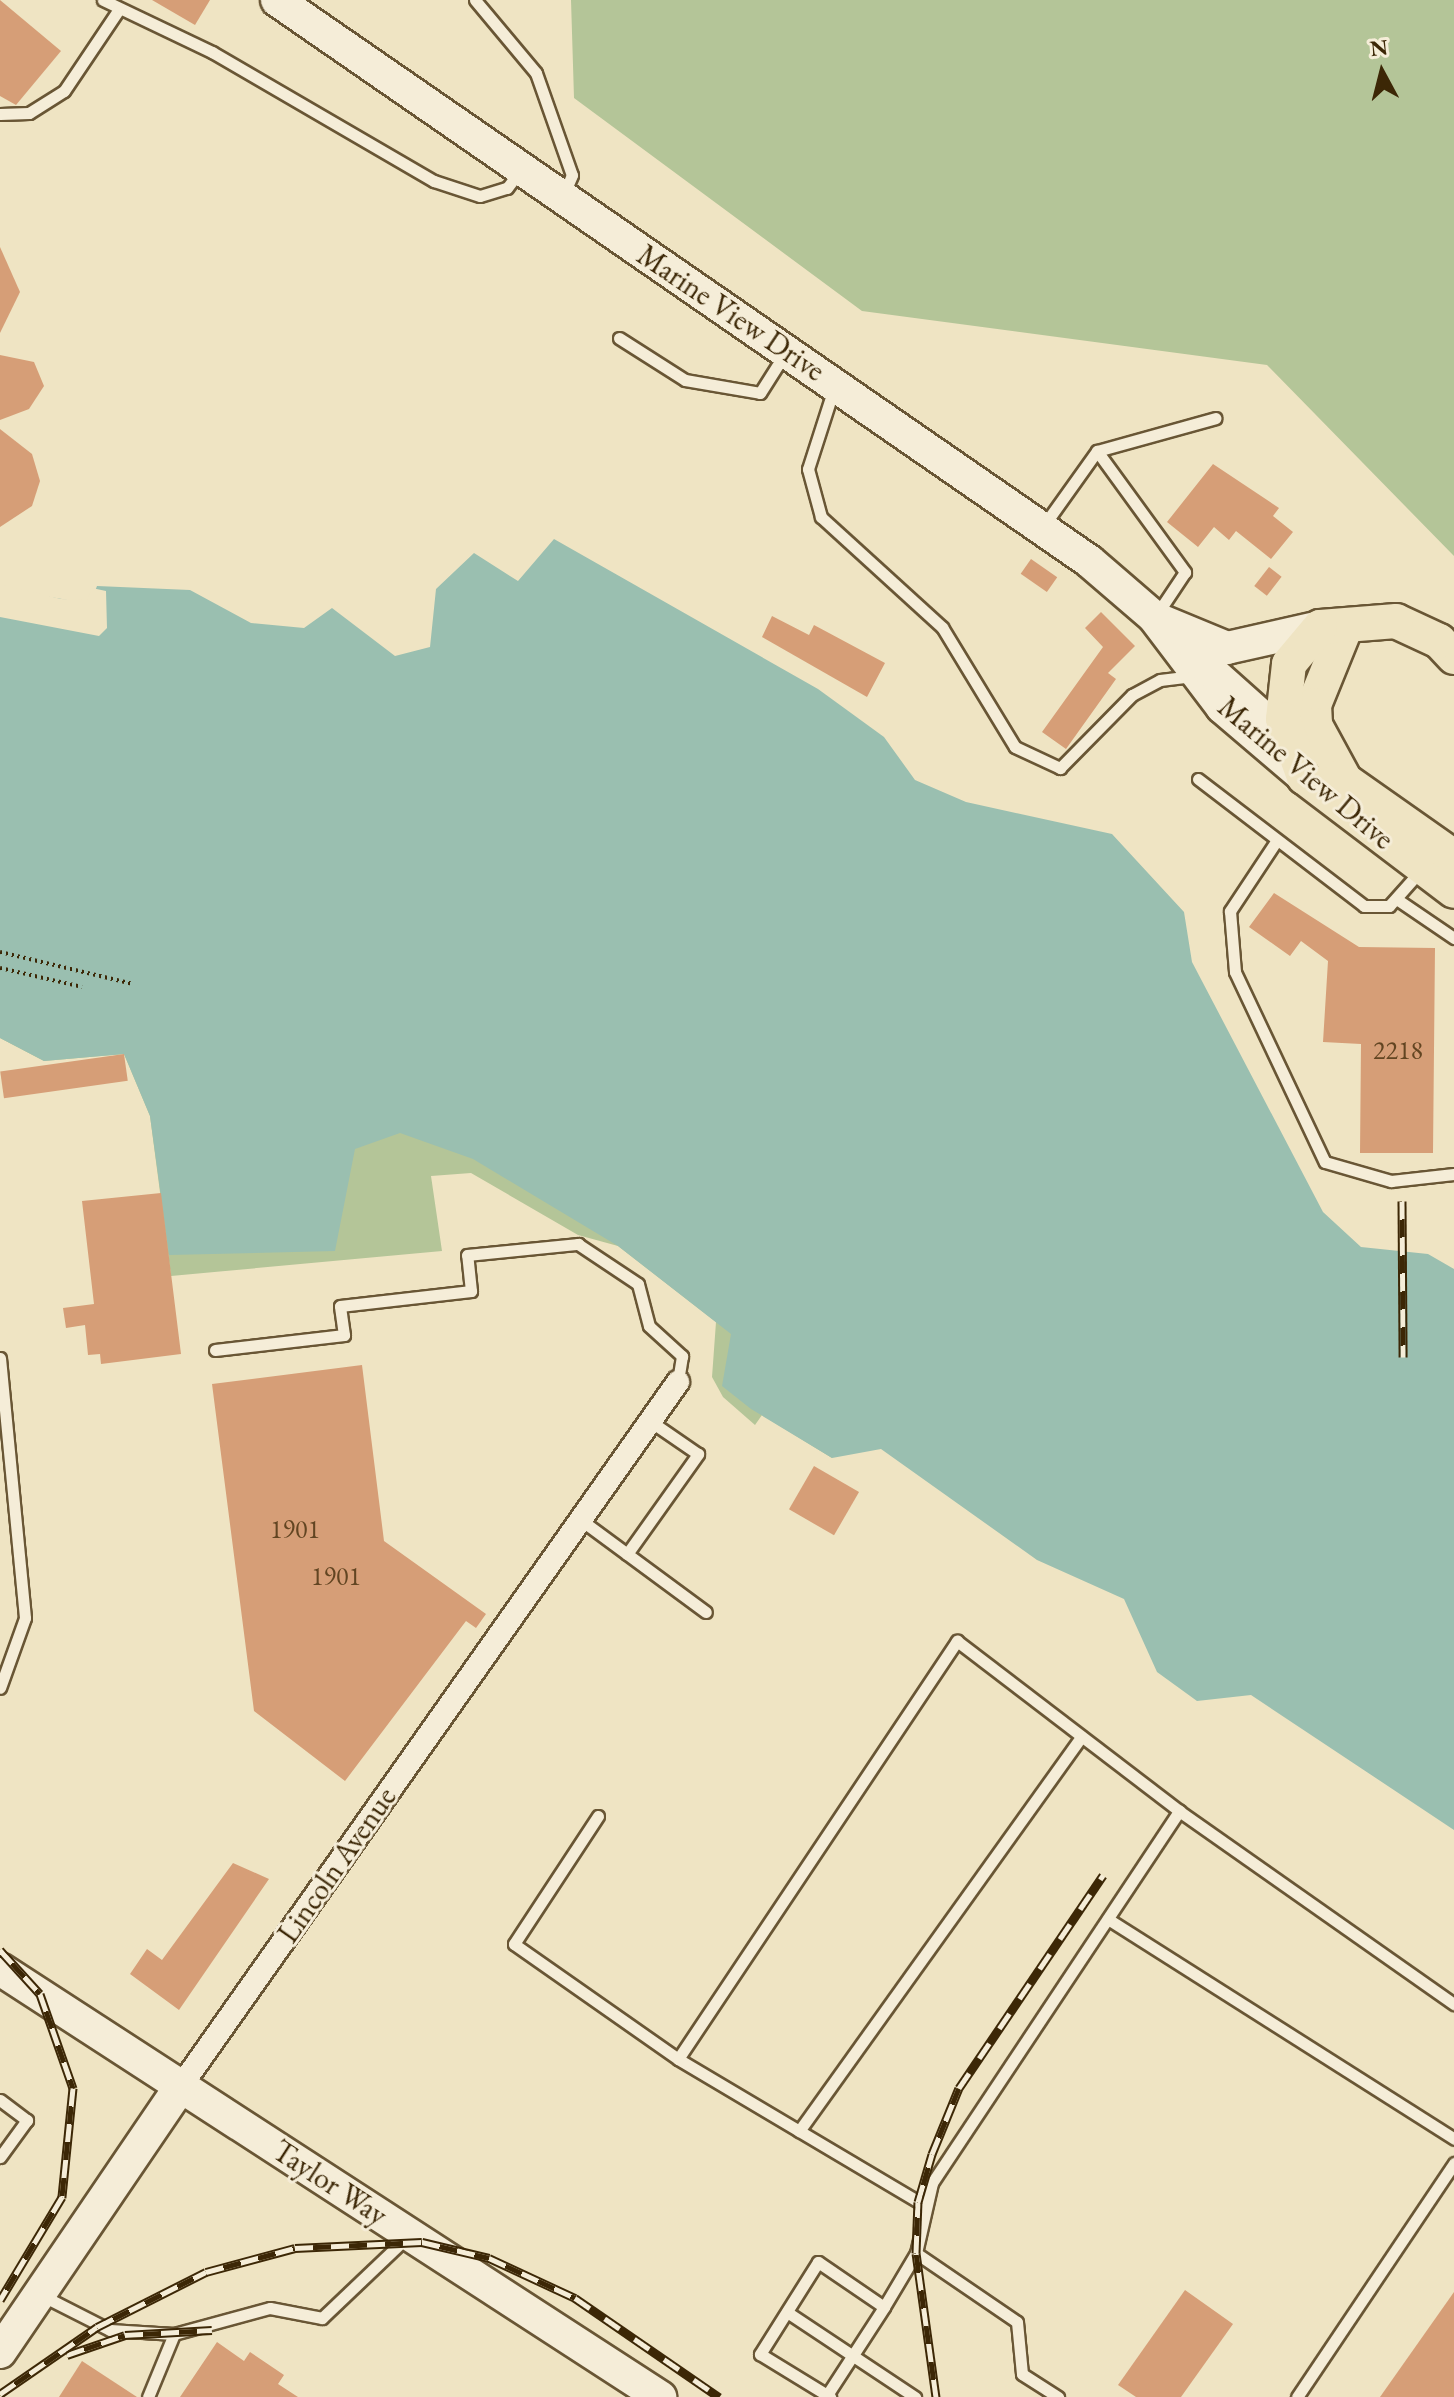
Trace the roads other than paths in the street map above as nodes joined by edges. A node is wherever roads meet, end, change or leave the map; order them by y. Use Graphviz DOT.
graph roads {
  1 [pos="103,0"];
  2 [pos="277,0"];
  3 [pos="475,0"];
  4 [pos="117,12"];
  5 [pos="0,114"];
  6 [pos="521,170"];
  7 [pos="563,196"];
  8 [pos="619,338"];
  9 [pos="788,351"];
  10 [pos="836,384"];
  11 [pos="1216,418"];
  12 [pos="1097,451"];
  13 [pos="1042,528"];
  14 [pos="1162,630"];
  15 [pos="1332,635"];
  16 [pos="1454,657"];
  17 [pos="1197,676"];
  18 [pos="1284,678"];
  19 [pos="1233,685"];
  20 [pos="1288,741"];
  21 [pos="1304,777"];
  22 [pos="1198,779"];
  23 [pos="1346,782"];
  24 [pos="1275,843"];
  25 [pos="1454,857"];
  26 [pos="1422,869"];
  27 [pos="1454,891"];
  28 [pos="1398,900"];
  29 [pos="1454,938"];
  30 [pos="1454,1174"];
  31 [pos="215,1350"];
  32 [pos="0,1358"];
  33 [pos="678,1382"];
  34 [pos="650,1421"];
  35 [pos="581,1520"];
  36 [pos="627,1554"];
  37 [pos="706,1612"];
  38 [pos="0,1688"];
  39 [pos="1081,1737"];
  40 [pos="1179,1811"];
  41 [pos="598,1816"];
  42 [pos="1108,1919"];
  43 [pos="0,1969"];
  44 [pos="1454,2004"];
  45 [pos="678,2059"];
  46 [pos="181,2086"];
  47 [pos="0,2100"];
  48 [pos="799,2131"];
  49 [pos="1454,2139"];
  50 [pos="0,2157"];
  51 [pos="1454,2163"];
  52 [pos="926,2206"];
  53 [pos="409,2234"];
  54 [pos="916,2253"];
  55 [pos="40,2295"];
  56 [pos="884,2307"];
  57 [pos="787,2312"];
  58 [pos="174,2334"];
  59 [pos="0,2352"];
  60 [pos="853,2355"];
  61 [pos="827,2396"];
  62 [pos="148,2397"];
  63 [pos="660,2397"];
  64 [pos="915,2397"];
  65 [pos="1058,2397"];
  66 [pos="1297,2397"];
  1 -- 4 [label="lane"];
  2 -- 6 [label="main road, Marine View Drive"];
  3 -- 7 [label="lane"];
  4 -- 5 [label="lane"];
  4 -- 6 [label="lane"];
  6 -- 7 [label="main road, Marine View Drive"];
  7 -- 9 [label="main road, Marine View Drive"];
  8 -- 9 [label="lane"];
  9 -- 10 [label="main road, Marine View Drive"];
  10 -- 13 [label="main road, Marine View Drive"];
  10 -- 17 [label="lane"];
  11 -- 12 [label="lane"];
  12 -- 13 [label="lane"];
  12 -- 14 [label="lane"];
  13 -- 14 [label="main road, Marine View Drive"];
  14 -- 15 [label="main road"];
  14 -- 17 [label="main road, Marine View Drive"];
  14 -- 19 [label="main road, Marine View Drive"];
  15 -- 16 [label="main road"];
  15 -- 18 [label="main road"];
  15 -- 23 [label="main road"];
  17 -- 21 [label="main road, Marine View Drive"];
  18 -- 19 [label="main road"];
  18 -- 20 [label="main road"];
  19 -- 20 [label="main road, Marine View Drive"];
  20 -- 21 [label="main road"];
  20 -- 23 [label="main road, Marine View Drive"];
  21 -- 26 [label="main road, Marine View Drive"];
  22 -- 24 [label="lane"];
  23 -- 25 [label="main road, Marine View Drive"];
  24 -- 28 [label="lane"];
  24 -- 30 [label="lane"];
  26 -- 27 [label="main road, Marine View Drive"];
  26 -- 28 [label="lane"];
  28 -- 29 [label="lane"];
  31 -- 33 [label="lane"];
  32 -- 38 [label="lane"];
  33 -- 34 [label="street, Lincoln Avenue"];
  34 -- 35 [label="street, Lincoln Avenue"];
  34 -- 36 [label="lane"];
  35 -- 36 [label="lane"];
  35 -- 46 [label="street, Lincoln Avenue"];
  36 -- 37 [label="lane"];
  39 -- 40 [label="lane"];
  39 -- 45 [label="lane"];
  39 -- 48 [label="lane"];
  40 -- 42 [label="lane"];
  40 -- 44 [label="lane"];
  41 -- 45 [label="lane"];
  42 -- 49 [label="lane"];
  42 -- 52 [label="lane"];
  43 -- 46 [label="main road, Taylor Way"];
  45 -- 48 [label="lane"];
  46 -- 53 [label="main road, Taylor Way"];
  46 -- 55 [label="main road, Lincoln Avenue"];
  47 -- 50 [label="lane"];
  48 -- 52 [label="lane"];
  51 -- 66 [label="lane"];
  52 -- 54 [label="lane"];
  53 -- 58 [label="lane"];
  53 -- 63 [label="main road, Taylor Way"];
  54 -- 56 [label="lane"];
  54 -- 65 [label="lane"];
  55 -- 58 [label="lane"];
  55 -- 59 [label="main road, Lincoln Avenue"];
  56 -- 57 [label="lane"];
  56 -- 60 [label="lane"];
  57 -- 60 [label="lane"];
  57 -- 61 [label="lane"];
  58 -- 62 [label="lane"];
  60 -- 61 [label="lane"];
  60 -- 64 [label="lane"];
}
